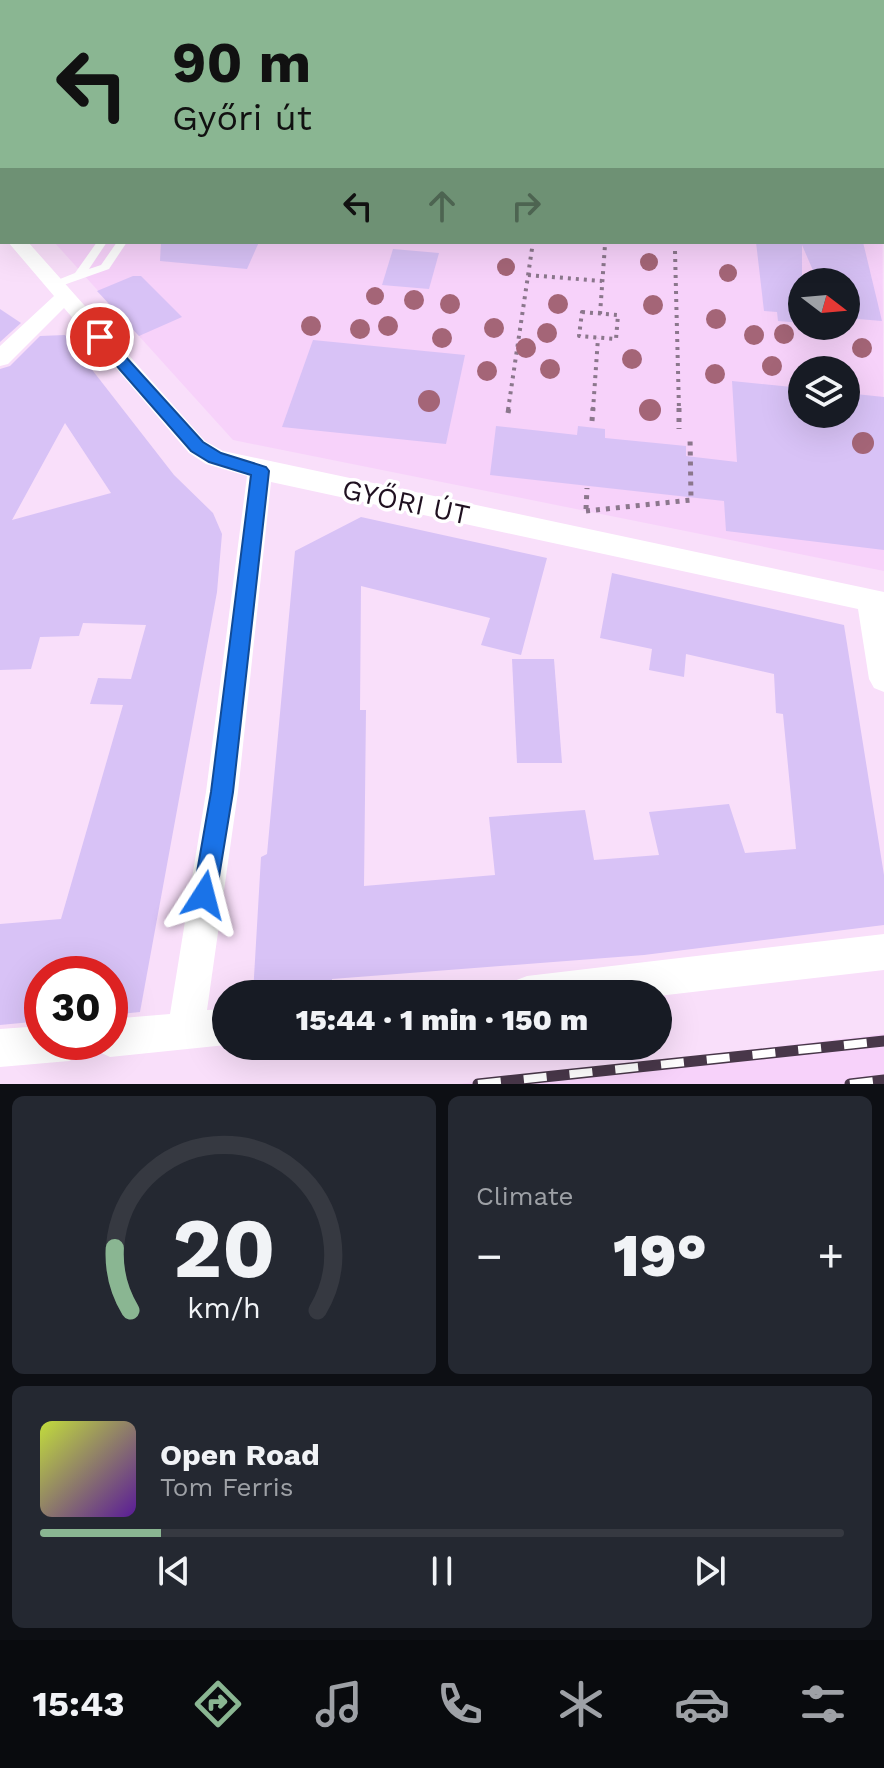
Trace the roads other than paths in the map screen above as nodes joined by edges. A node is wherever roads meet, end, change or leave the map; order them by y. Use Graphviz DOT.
graph roads {
  1 [pos="20,244"];
  2 [pos="101,244"];
  3 [pos="121,244"];
  4 [pos="79,275"];
  5 [pos="59,291"];
  6 [pos="0,359"];
  7 [pos="260,471"];
  8 [pos="877,601"];
  9 [pos="884,679"];
  10 [pos="884,952"];
  11 [pos="646,980"];
  12 [pos="212,1029"];
  13 [pos="185,1032"];
  14 [pos="128,1037"];
  15 [pos="24,1046"];
  16 [pos="0,1048"];
  1 -- 5 [label="street, GYŐRI ÚT"];
  2 -- 4 [label="lane"];
  3 -- 4 [label="lane"];
  4 -- 5 [label="lane"];
  5 -- 6 [label="street"];
  5 -- 7 [label="street, GYŐRI ÚT"];
  7 -- 8 [label="street, GYŐRI ÚT"];
  7 -- 13 [label="street"];
  8 -- 9 [label="street"];
  10 -- 11 [label="street"];
  12 -- 13 [label="street"];
  13 -- 14 [label="street"];
  15 -- 16 [label="street"];
}
